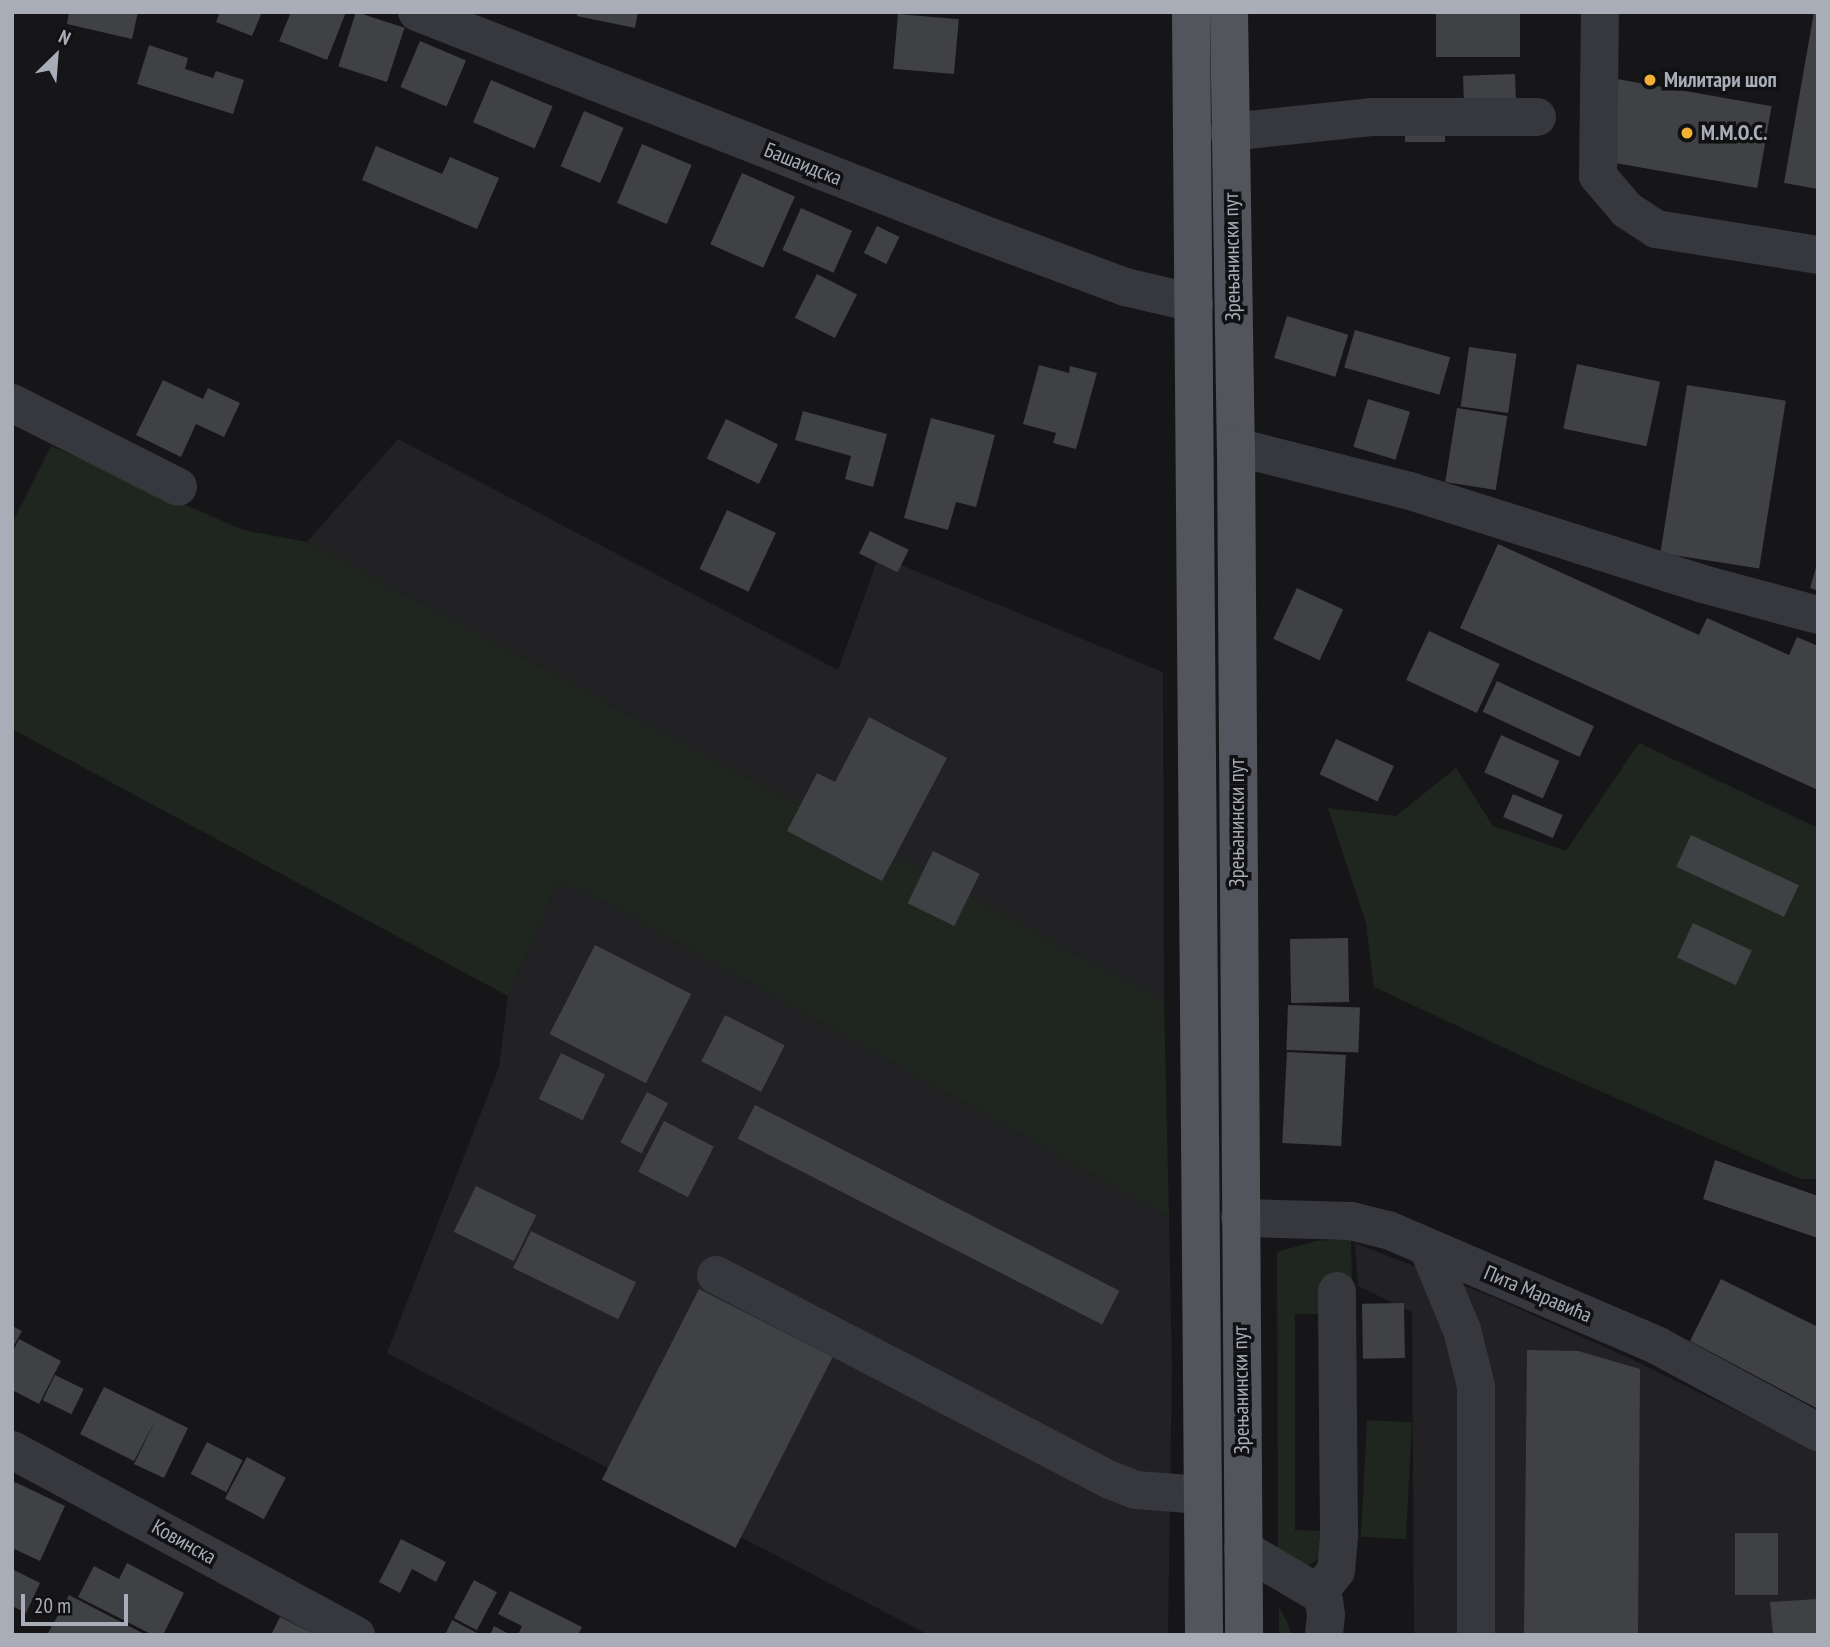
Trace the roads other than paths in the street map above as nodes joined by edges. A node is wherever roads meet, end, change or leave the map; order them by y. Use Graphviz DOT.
graph roads {
  1 [pos="417,12"];
  2 [pos="1191,12"];
  3 [pos="1229,12"];
  4 [pos="1600,12"];
  5 [pos="1537,117"];
  6 [pos="1228,132"];
  7 [pos="1818,255"];
  8 [pos="1194,303"];
  9 [pos="12,403"];
  10 [pos="1236,447"];
  11 [pos="178,487"];
  12 [pos="1818,615"];
  13 [pos="1240,1218"];
  14 [pos="1427,1248"];
  15 [pos="716,1275"];
  16 [pos="1337,1291"];
  17 [pos="1818,1432"];
  18 [pos="12,1450"];
  19 [pos="1202,1495"];
  20 [pos="1243,1549"];
  21 [pos="1318,1593"];
  22 [pos="356,1635"];
  23 [pos="1204,1635"];
  24 [pos="1244,1635"];
  25 [pos="1324,1635"];
  26 [pos="1476,1635"];
  1 -- 8 [label="street, Башаидска"];
  2 -- 8 [label="main road, Зрењанински пут"];
  3 -- 6 [label="main road, Зрењанински пут"];
  4 -- 7 [label="street"];
  5 -- 6 [label="street"];
  6 -- 10 [label="main road, Зрењанински пут"];
  8 -- 19 [label="main road, Зрењанински пут"];
  9 -- 11 [label="street"];
  10 -- 12 [label="street"];
  10 -- 13 [label="main road, Зрењанински пут"];
  13 -- 14 [label="street, Пита Маравића"];
  13 -- 20 [label="main road, Зрењанински пут"];
  14 -- 17 [label="street, Пита Маравића"];
  14 -- 26 [label="street"];
  15 -- 19 [label="street"];
  16 -- 21 [label="street"];
  18 -- 22 [label="street, Ковинска"];
  19 -- 23 [label="main road, Зрењанински пут"];
  20 -- 21 [label="street"];
  20 -- 24 [label="main road, Зрењанински пут"];
  21 -- 25 [label="street"];
}
